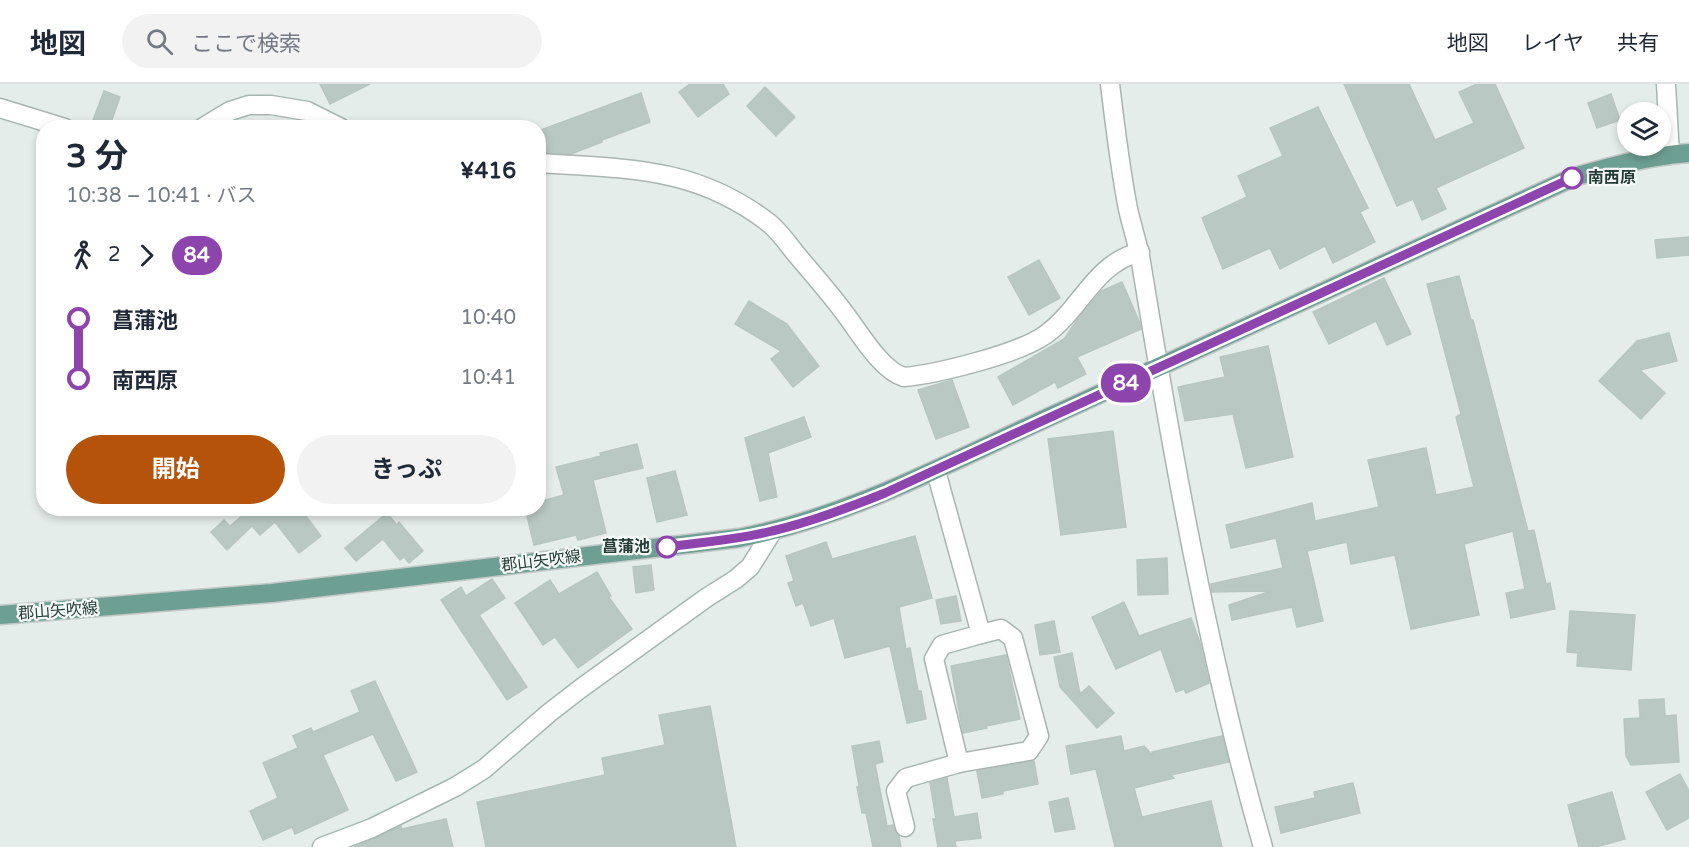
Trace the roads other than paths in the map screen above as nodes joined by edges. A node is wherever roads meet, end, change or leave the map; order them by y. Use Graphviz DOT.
graph roads {
  1 [pos="1110,84"];
  2 [pos="1666,84"];
  3 [pos="1667,102"];
  4 [pos="0,108"];
  5 [pos="39,120"];
  6 [pos="215,120"];
  7 [pos="325,120"];
  8 [pos="1689,153"];
  9 [pos="1671,154"];
  10 [pos="1659,156"];
  11 [pos="546,164"];
  12 [pos="1140,252"];
  13 [pos="1158,369"];
  14 [pos="936,471"];
  15 [pos="772,531"];
  16 [pos="0,615"];
  17 [pos="981,634"];
  18 [pos="959,763"];
  19 [pos="904,827"];
  20 [pos="322,847"];
  21 [pos="1263,847"];
  1 -- 12 [label="street"];
  2 -- 3 [label="street"];
  4 -- 5 [label="street"];
  6 -- 7 [label="street"];
  8 -- 9 [label="main road, 郡山矢吹線"];
  10 -- 13 [label="main road, 郡山矢吹線"];
  11 -- 12 [label="street"];
  12 -- 13 [label="street"];
  13 -- 14 [label="main road, 郡山矢吹線"];
  13 -- 21 [label="street"];
  14 -- 15 [label="main road, 郡山矢吹線"];
  14 -- 17 [label="street"];
  15 -- 16 [label="main road, 郡山矢吹線"];
  15 -- 20 [label="street"];
  17 -- 18 [label="street"];
  17 -- 18 [label="street"];
  18 -- 19 [label="street"];
}
